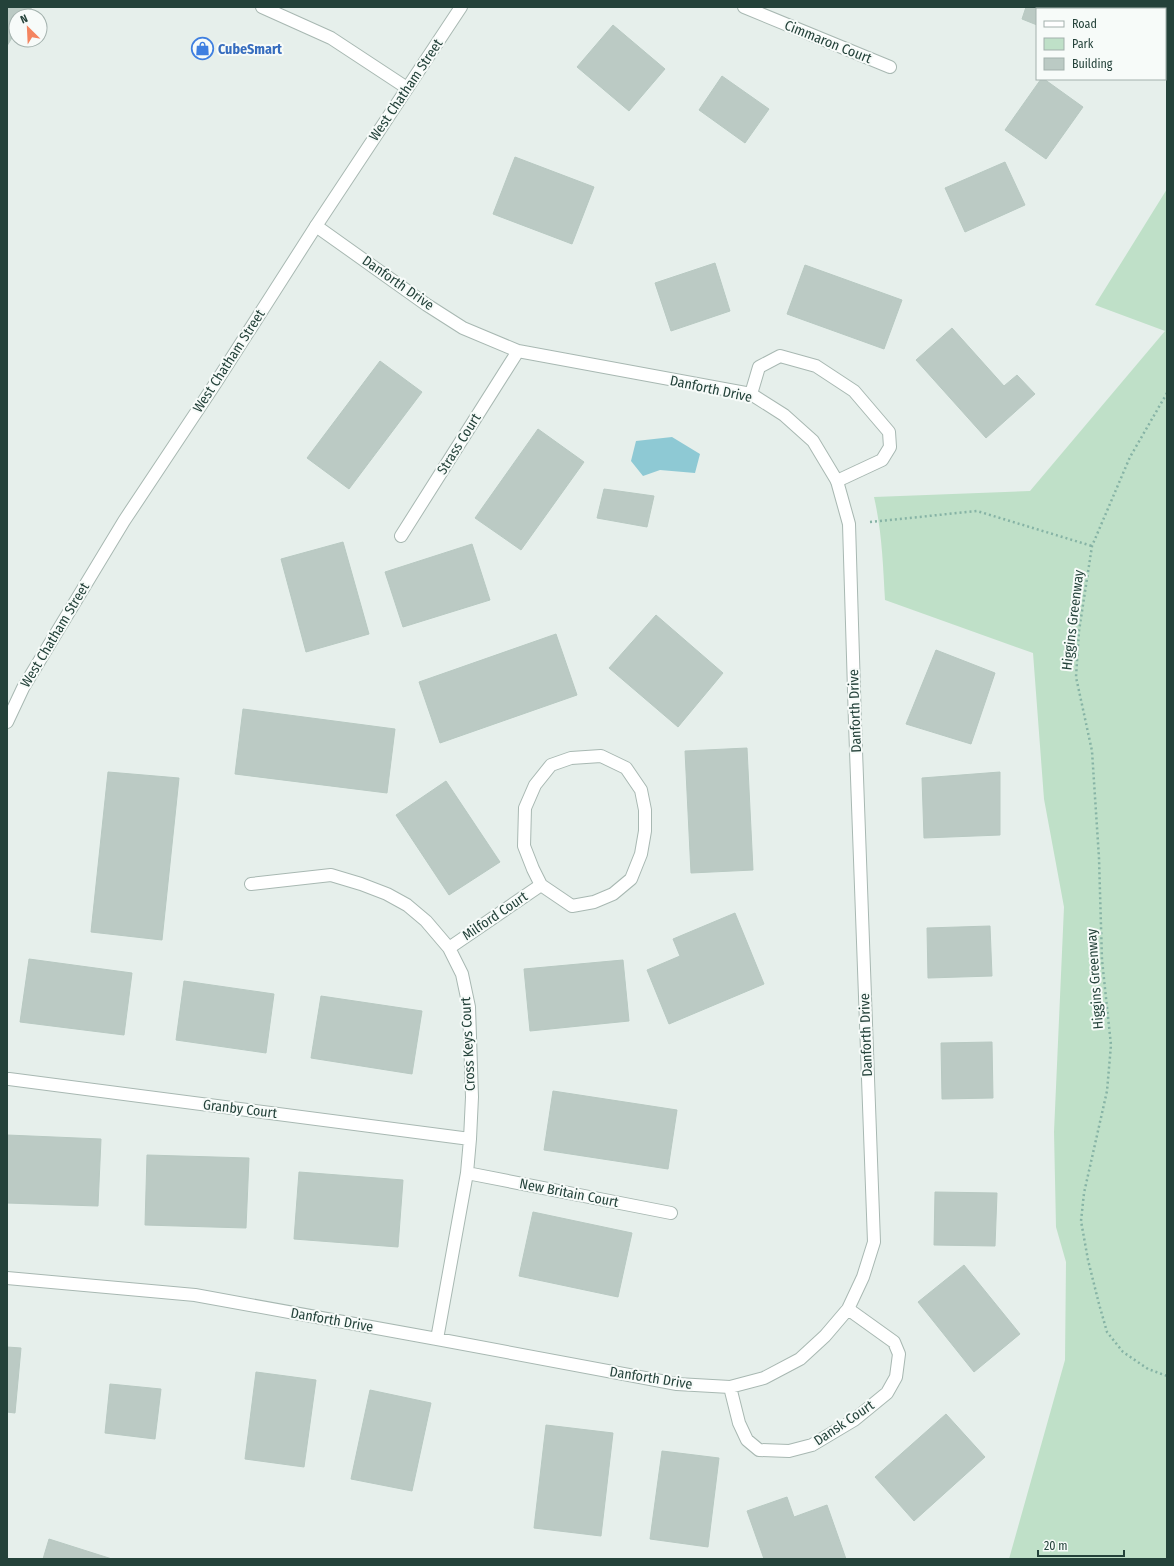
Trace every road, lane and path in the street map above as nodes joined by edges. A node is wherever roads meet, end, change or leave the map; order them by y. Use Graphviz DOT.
graph roads {
  1 [pos="262,7"];
  2 [pos="461,7"];
  3 [pos="744,7"];
  4 [pos="890,67"];
  5 [pos="407,88"];
  6 [pos="316,226"];
  7 [pos="518,351"];
  8 [pos="1167,393"];
  9 [pos="751,394"];
  10 [pos="837,481"];
  11 [pos="849,524"];
  12 [pos="401,536"];
  13 [pos="1092,546"];
  14 [pos="7,722"];
  15 [pos="251,884"];
  16 [pos="541,885"];
  17 [pos="449,948"];
  18 [pos="9,1078"];
  19 [pos="470,1138"];
  20 [pos="467,1174"];
  21 [pos="671,1212"];
  22 [pos="7,1278"];
  23 [pos="848,1309"];
  24 [pos="437,1338"];
  25 [pos="1167,1376"];
  26 [pos="730,1387"];
  1 -- 5 [label="street"];
  2 -- 5 [label="street, West Chatham Street"];
  3 -- 4 [label="street, Cimmaron Court"];
  5 -- 6 [label="street, West Chatham Street"];
  6 -- 7 [label="street, Danforth Drive"];
  6 -- 14 [label="street, West Chatham Street"];
  7 -- 9 [label="street, Danforth Drive"];
  7 -- 12 [label="street, Strass Court"];
  8 -- 13 [label="path, Higgins Greenway"];
  9 -- 10 [label="street, Danforth Drive"];
  9 -- 10 [label="street"];
  10 -- 11 [label="street, Danforth Drive"];
  11 -- 13 [label="path"];
  11 -- 23 [label="street, Danforth Drive"];
  13 -- 25 [label="path, Higgins Greenway"];
  15 -- 17 [label="street, Cross Keys Court"];
  16 -- 16 [label="street, Milford Court"];
  16 -- 17 [label="street, Milford Court"];
  17 -- 19 [label="street, Cross Keys Court"];
  18 -- 19 [label="street, Granby Court"];
  19 -- 20 [label="street, Cross Keys Court"];
  20 -- 21 [label="street, New Britain Court"];
  20 -- 24 [label="street, Cross Keys Court"];
  22 -- 24 [label="street, Danforth Drive"];
  23 -- 26 [label="street, Danforth Drive"];
  23 -- 26 [label="street, Dansk Court"];
  24 -- 26 [label="street, Danforth Drive"];
}
